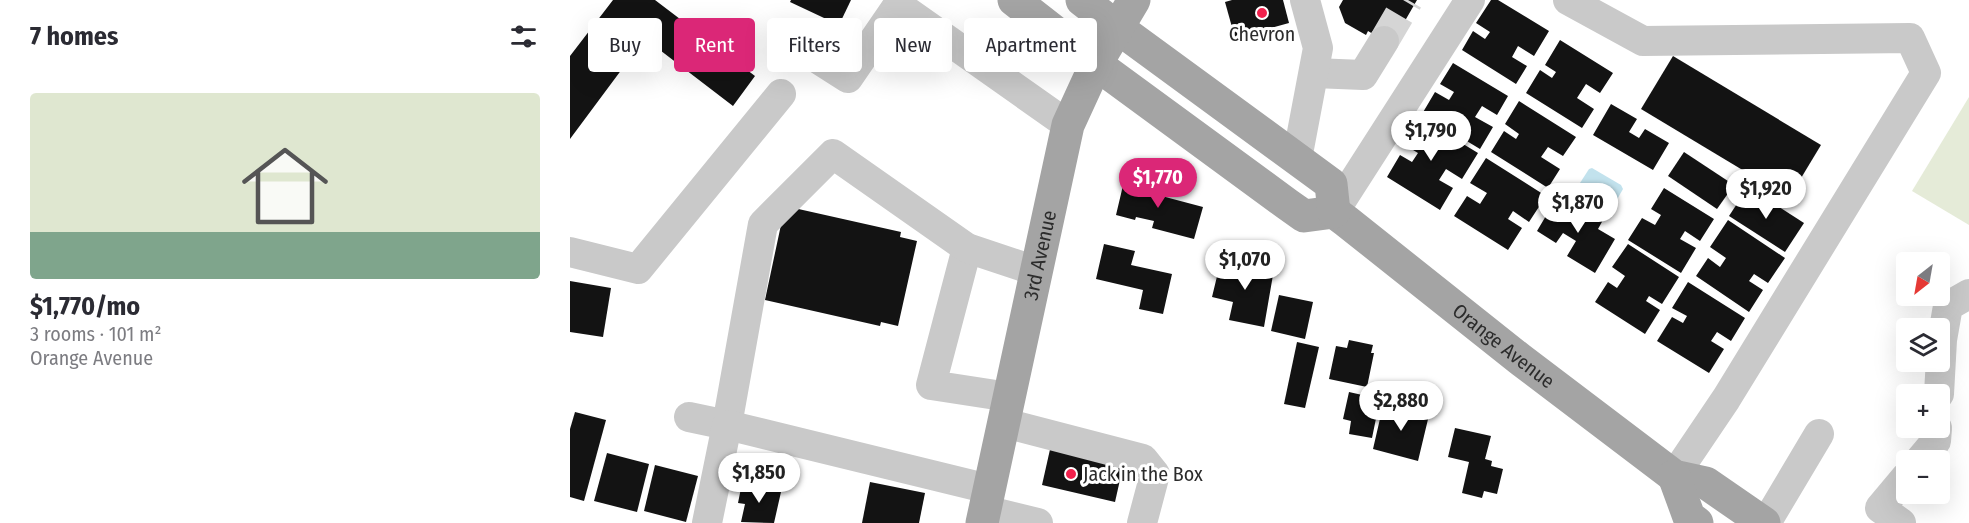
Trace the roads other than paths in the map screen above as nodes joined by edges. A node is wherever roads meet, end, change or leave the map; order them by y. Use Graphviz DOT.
graph roads {
  1 [pos="1014,0"];
  2 [pos="1082,0"];
  3 [pos="1134,0"];
  4 [pos="1305,0"];
  5 [pos="1470,0"];
  6 [pos="1569,0"];
  7 [pos="898,2"];
  8 [pos="1037,18"];
  9 [pos="1118,28"];
  10 [pos="1384,41"];
  11 [pos="862,57"];
  12 [pos="1097,62"];
  13 [pos="1097,65"];
  14 [pos="839,72"];
  15 [pos="852,72"];
  16 [pos="1092,72"];
  17 [pos="1314,73"];
  18 [pos="782,94"];
  19 [pos="1068,125"];
  20 [pos="1297,159"];
  21 [pos="1334,212"];
  22 [pos="967,248"];
  23 [pos="570,252"];
  24 [pos="1036,271"];
  25 [pos="1969,294"];
  26 [pos="1940,384"];
  27 [pos="1006,410"];
  28 [pos="689,417"];
  29 [pos="727,425"];
  30 [pos="1819,434"];
  31 [pos="1674,476"];
  32 [pos="1896,493"];
  33 [pos="985,507"];
  34 [pos="1880,518"];
  35 [pos="707,523"];
  36 [pos="1038,523"];
  37 [pos="1142,523"];
  38 [pos="1697,523"];
  39 [pos="1765,523"];
  1 -- 8 [label="main road"];
  2 -- 9 [label="main road"];
  3 -- 9 [label="main road, 3rd Avenue"];
  4 -- 17 [label="lane"];
  5 -- 21 [label="lane"];
  6 -- 31 [label="lane"];
  7 -- 11 [label="lane"];
  7 -- 19 [label="lane"];
  9 -- 12 [label="main road, 3rd Avenue"];
  9 -- 20 [label="main road"];
  10 -- 17 [label="lane"];
  13 -- 21 [label="main road"];
  14 -- 15 [label="lane"];
  16 -- 19 [label="main road, 3rd Avenue"];
  17 -- 20 [label="lane"];
  18 -- 23 [label="lane"];
  19 -- 24 [label="main road, 3rd Avenue"];
  20 -- 21 [label="main road"];
  21 -- 31 [label="main road, Orange Avenue"];
  22 -- 24 [label="lane"];
  22 -- 27 [label="lane"];
  22 -- 29 [label="lane"];
  24 -- 27 [label="main road, 3rd Avenue"];
  25 -- 26 [label="lane"];
  27 -- 33 [label="main road, 3rd Avenue"];
  27 -- 37 [label="lane"];
  28 -- 29 [label="lane"];
  29 -- 33 [label="lane"];
  29 -- 35 [label="lane"];
  30 -- 39 [label="lane"];
  31 -- 38 [label="main road"];
  31 -- 39 [label="main road, Orange Avenue"];
  32 -- 34 [label="lane"];
  33 -- 36 [label="lane"];
}
